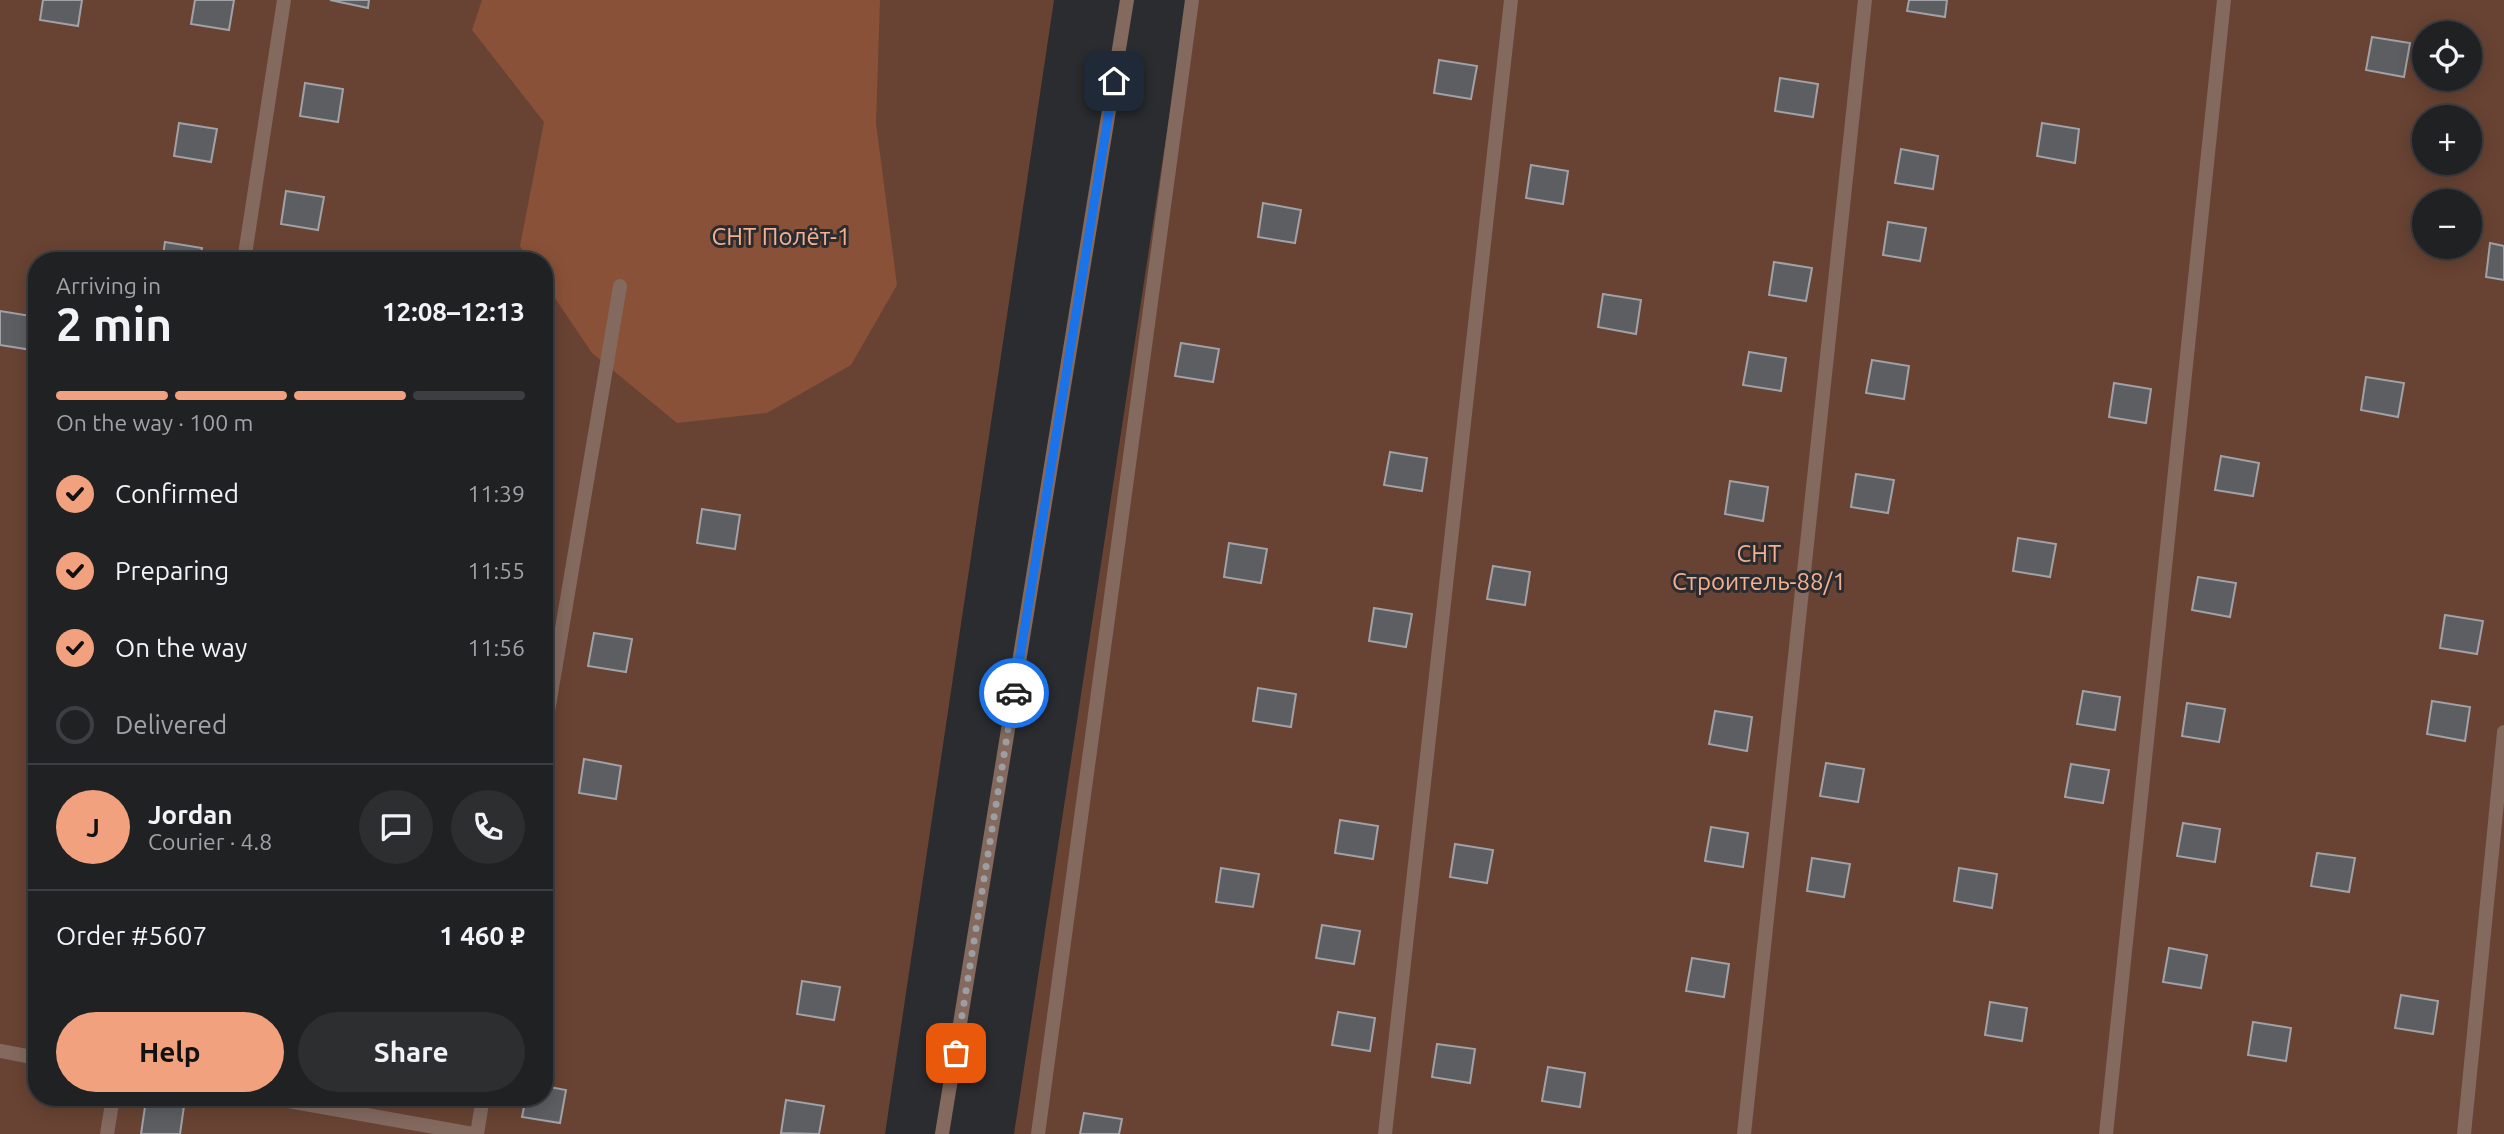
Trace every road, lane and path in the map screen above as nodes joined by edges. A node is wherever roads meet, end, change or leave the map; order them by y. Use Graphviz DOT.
graph roads {
  1 [pos="284,0"];
  2 [pos="1127,0"];
  3 [pos="1192,0"];
  4 [pos="1511,0"];
  5 [pos="1865,0"];
  6 [pos="2224,0"];
  7 [pos="245,252"];
  8 [pos="620,286"];
  9 [pos="553,682"];
  10 [pos="2504,732"];
  11 [pos="0,1051"];
  12 [pos="28,1056"];
  13 [pos="112,1106"];
  14 [pos="317,1106"];
  15 [pos="481,1106"];
  16 [pos="107,1134"];
  17 [pos="475,1134"];
  18 [pos="942,1134"];
  19 [pos="1038,1134"];
  20 [pos="1385,1134"];
  21 [pos="1744,1134"];
  22 [pos="2106,1134"];
  23 [pos="2464,1134"];
  1 -- 7 [label="street"];
  2 -- 18 [label="street"];
  3 -- 19 [label="street"];
  4 -- 20 [label="street"];
  5 -- 21 [label="street"];
  6 -- 22 [label="street"];
  8 -- 9 [label="street"];
  10 -- 23 [label="street"];
  11 -- 12 [label="street"];
  13 -- 16 [label="street"];
  14 -- 17 [label="street"];
  15 -- 17 [label="street"];
}
